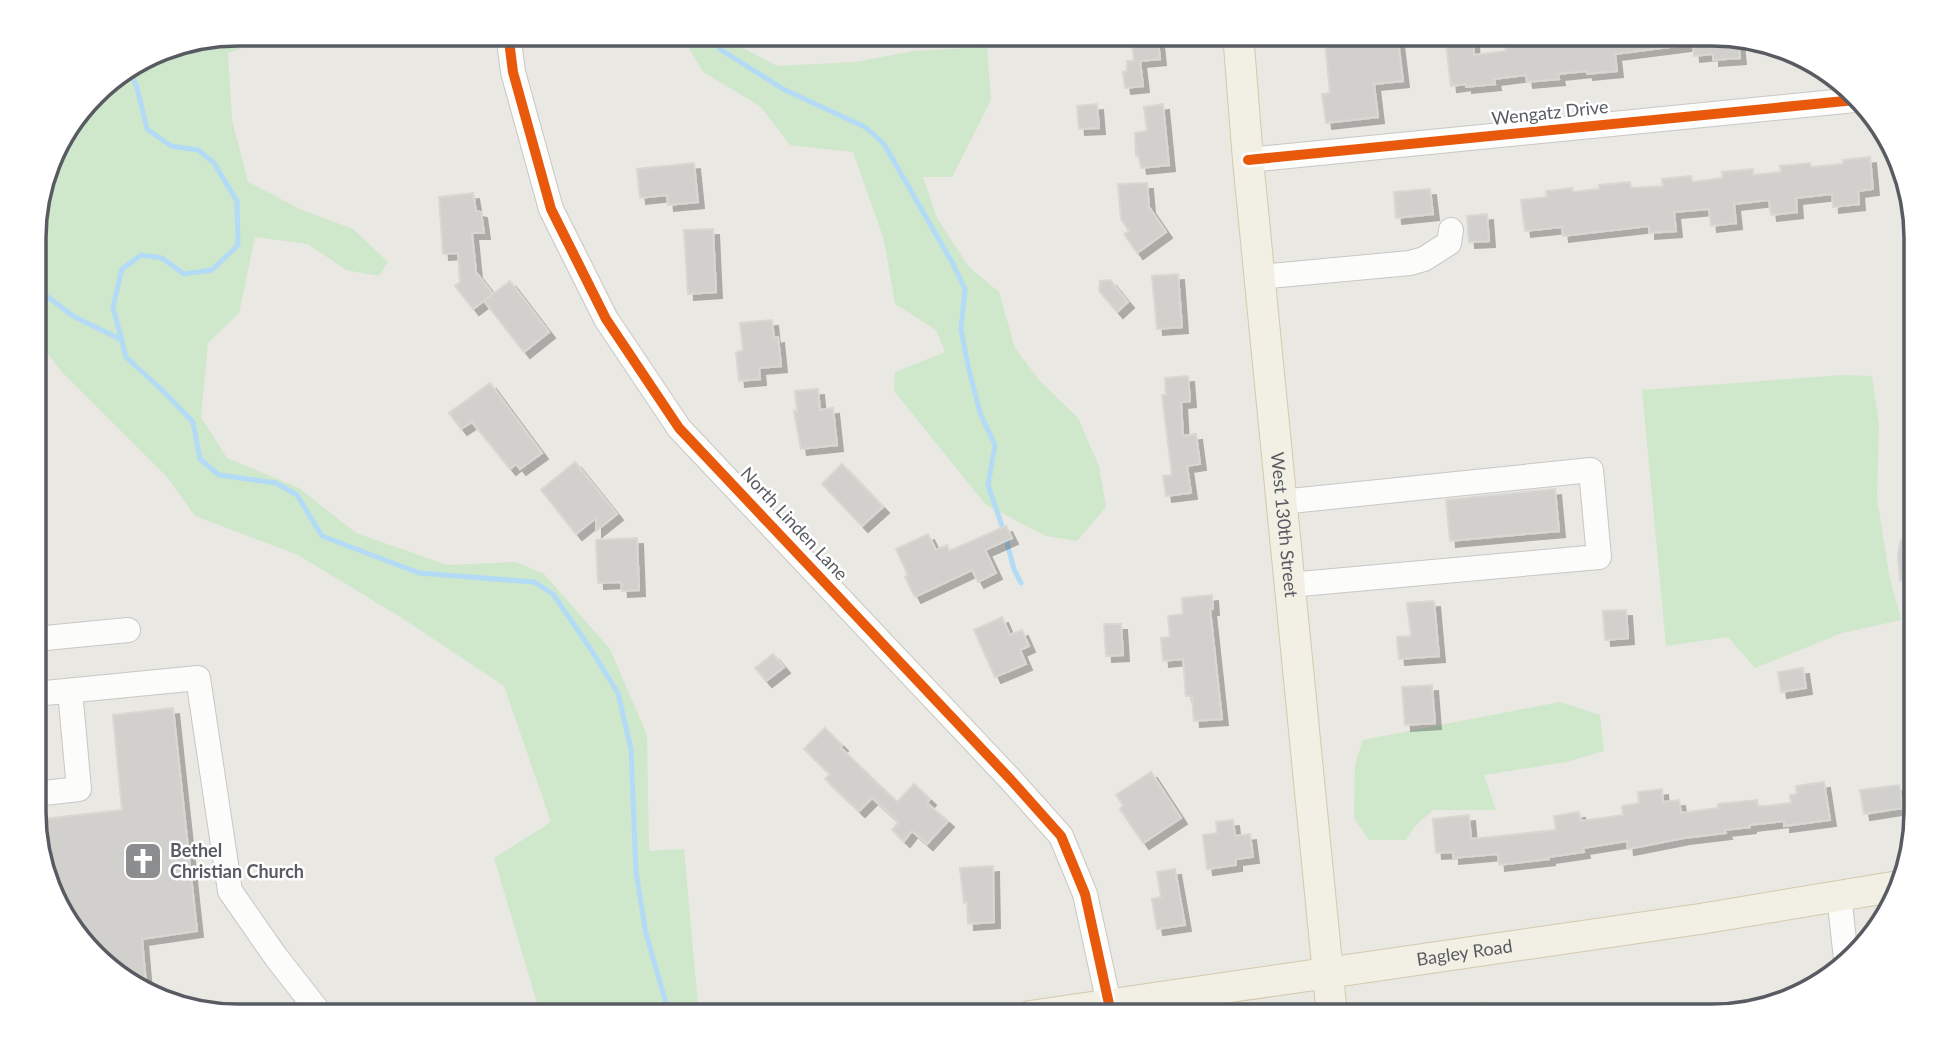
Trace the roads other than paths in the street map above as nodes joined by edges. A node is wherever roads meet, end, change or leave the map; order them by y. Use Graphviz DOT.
graph roads {
  1 [pos="1239,45"];
  2 [pos="510,46"];
  3 [pos="1847,101"];
  4 [pos="1248,160"];
  5 [pos="1451,230"];
  6 [pos="1259,277"];
  7 [pos="1282,502"];
  8 [pos="1289,585"];
  9 [pos="128,630"];
  10 [pos="45,638"];
  11 [pos="69,691"];
  12 [pos="45,693"];
  13 [pos="45,793"];
  14 [pos="1889,888"];
  15 [pos="1839,895"];
  16 [pos="1845,950"];
  17 [pos="1328,973"];
  18 [pos="1113,1003"];
  19 [pos="1331,1003"];
  20 [pos="313,1004"];
  21 [pos="1109,1004"];
  1 -- 4 [label="main road, West 130th Street"];
  2 -- 21 [label="street, North Linden Lane"];
  3 -- 4 [label="street, Wengatz Drive"];
  4 -- 6 [label="main road, West 130th Street"];
  5 -- 6 [label="street"];
  6 -- 7 [label="main road, West 130th Street"];
  7 -- 8 [label="main road, West 130th Street"];
  7 -- 8 [label="street"];
  8 -- 17 [label="main road, West 130th Street"];
  9 -- 10 [label="street"];
  11 -- 12 [label="street"];
  11 -- 13 [label="street"];
  11 -- 20 [label="street"];
  14 -- 15 [label="main road, Bagley Road"];
  15 -- 16 [label="street"];
  15 -- 17 [label="main road, Bagley Road"];
  17 -- 18 [label="main road, Bagley Road"];
  17 -- 19 [label="main road, West 130th Street"];
}
